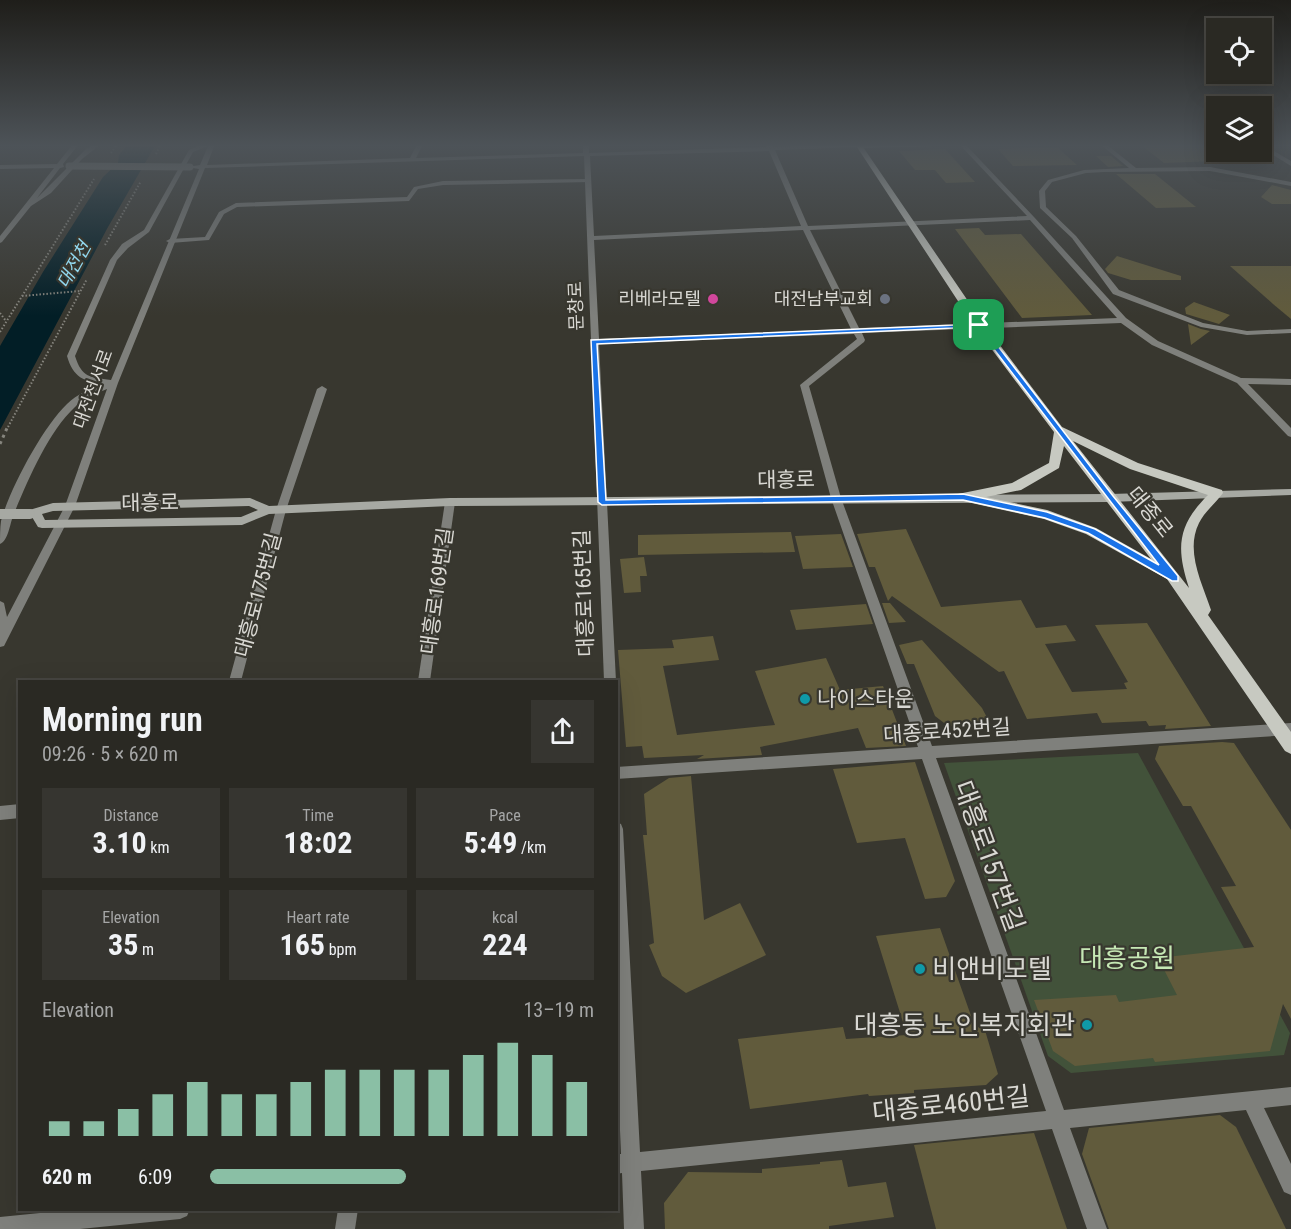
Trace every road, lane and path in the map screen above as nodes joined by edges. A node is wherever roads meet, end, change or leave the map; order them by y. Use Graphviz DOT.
graph roads {
  1 [pos="31,201"];
  2 [pos="35,201"];
  3 [pos="81,201"];
  4 [pos="129,201"];
  5 [pos="163,201"];
  6 [pos="188,201"];
  7 [pos="341,201"];
  8 [pos="588,201"];
  9 [pos="794,201"];
  10 [pos="897,201"];
  11 [pos="1016,201"];
  12 [pos="1043,201"];
  13 [pos="27,206"];
  14 [pos="1032,218"];
  15 [pos="912,224"];
  16 [pos="805,228"];
  17 [pos="589,238"];
  18 [pos="0,241"];
  19 [pos="170,241"];
  20 [pos="101,253"];
  21 [pos="91,272"];
  22 [pos="81,291"];
  23 [pos="21,296"];
  24 [pos="0,313"];
  25 [pos="1123,320"];
  26 [pos="6,321"];
  27 [pos="979,325"];
  28 [pos="0,332"];
  29 [pos="857,332"];
  30 [pos="1291,332"];
  31 [pos="594,342"];
  32 [pos="1240,381"];
  33 [pos="1291,382"];
  34 [pos="114,383"];
  35 [pos="322,389"];
  36 [pos="1060,430"];
  37 [pos="1291,434"];
  38 [pos="0,444"];
  39 [pos="1291,492"];
  40 [pos="1217,493"];
  41 [pos="963,497"];
  42 [pos="836,498"];
  43 [pos="1110,498"];
  44 [pos="450,502"];
  45 [pos="602,502"];
  46 [pos="70,506"];
  47 [pos="268,510"];
  48 [pos="282,510"];
  49 [pos="0,514"];
  50 [pos="33,514"];
  51 [pos="62,524"];
  52 [pos="0,540"];
  53 [pos="1175,579"];
  54 [pos="0,606"];
  55 [pos="1209,624"];
  56 [pos="2,639"];
  57 [pos="235,680"];
  58 [pos="424,680"];
  59 [pos="610,680"];
  60 [pos="1286,730"];
  61 [pos="1291,746"];
  62 [pos="927,753"];
  63 [pos="618,773"];
  64 [pos="18,811"];
  65 [pos="0,813"];
  66 [pos="618,913"];
  67 [pos="1291,1096"];
  68 [pos="1251,1100"];
  69 [pos="1058,1120"];
  70 [pos="624,1164"];
  71 [pos="1291,1185"];
  72 [pos="162,1211"];
  73 [pos="348,1211"];
  74 [pos="98,1218"];
  75 [pos="0,1227"];
  76 [pos="345,1229"];
  77 [pos="634,1229"];
  78 [pos="1097,1229"];
  1 -- 13 [label="street"];
  2 -- 13 [label="street"];
  3 -- 23 [label="path"];
  4 -- 20 [label="path"];
  5 -- 34 [label="street"];
  6 -- 19 [label="street, 대전천서로"];
  7 -- 19 [label="street"];
  8 -- 17 [label="street, 문창로"];
  9 -- 16 [label="street"];
  10 -- 15 [label="main road, 대종로"];
  11 -- 14 [label="street"];
  12 -- 30 [label="street"];
  13 -- 18 [label="street"];
  14 -- 15 [label="street"];
  14 -- 25 [label="street"];
  15 -- 16 [label="street"];
  15 -- 27 [label="main road, 대종로"];
  16 -- 17 [label="street"];
  16 -- 29 [label="street"];
  17 -- 31 [label="street, 문창로"];
  19 -- 34 [label="street, 대전천서로"];
  21 -- 22 [label="path"];
  22 -- 23 [label="path"];
  22 -- 38 [label="path"];
  23 -- 26 [label="path"];
  24 -- 26 [label="path"];
  25 -- 27 [label="street"];
  25 -- 32 [label="street"];
  26 -- 28 [label="path"];
  27 -- 29 [label="street"];
  27 -- 36 [label="main road, 대종로"];
  29 -- 31 [label="street"];
  29 -- 42 [label="street, 대흥로157번길"];
  31 -- 45 [label="street, 문창로"];
  32 -- 33 [label="street"];
  32 -- 37 [label="street"];
  34 -- 46 [label="street, 대전천서로"];
  34 -- 52 [label="street"];
  35 -- 48 [label="street"];
  36 -- 40 [label="main road"];
  36 -- 41 [label="main road"];
  36 -- 43 [label="main road, 대종로"];
  39 -- 40 [label="main road, 대흥로"];
  40 -- 43 [label="main road, 대흥로"];
  40 -- 55 [label="main road"];
  41 -- 42 [label="main road, 대흥로"];
  41 -- 43 [label="main road, 대흥로"];
  41 -- 53 [label="main road"];
  42 -- 45 [label="main road, 대흥로"];
  42 -- 62 [label="street, 대흥로157번길"];
  43 -- 53 [label="main road, 대종로"];
  44 -- 45 [label="main road, 대흥로"];
  44 -- 48 [label="main road, 대흥로"];
  44 -- 58 [label="street, 대흥로169번길"];
  45 -- 59 [label="street, 대흥로165번길"];
  46 -- 47 [label="main road, 대흥로"];
  46 -- 50 [label="main road, 대흥로"];
  46 -- 51 [label="street, 대전천서로"];
  47 -- 48 [label="main road, 대흥로"];
  47 -- 51 [label="main road, 대흥로"];
  48 -- 57 [label="street, 대흥로175번길"];
  49 -- 50 [label="main road, 대흥로, bridge"];
  50 -- 51 [label="main road, 대흥로"];
  51 -- 56 [label="street, 대전천서로"];
  53 -- 55 [label="main road, 대종로"];
  54 -- 56 [label="street"];
  55 -- 60 [label="main road, 대종로"];
  60 -- 61 [label="main road, 대종로"];
  60 -- 62 [label="street, 대종로452번길"];
  62 -- 63 [label="street, 대종로452번길"];
  62 -- 69 [label="street, 대흥로157번길"];
  64 -- 65 [label="street"];
  66 -- 70 [label="street"];
  67 -- 68 [label="street, 대종로460번길"];
  68 -- 69 [label="street, 대종로460번길"];
  68 -- 71 [label="street"];
  69 -- 70 [label="street, 대종로460번길"];
  69 -- 78 [label="street, 대흥로157번길"];
  70 -- 77 [label="street"];
  72 -- 74 [label="street"];
  73 -- 76 [label="street"];
  74 -- 75 [label="street"];
}
